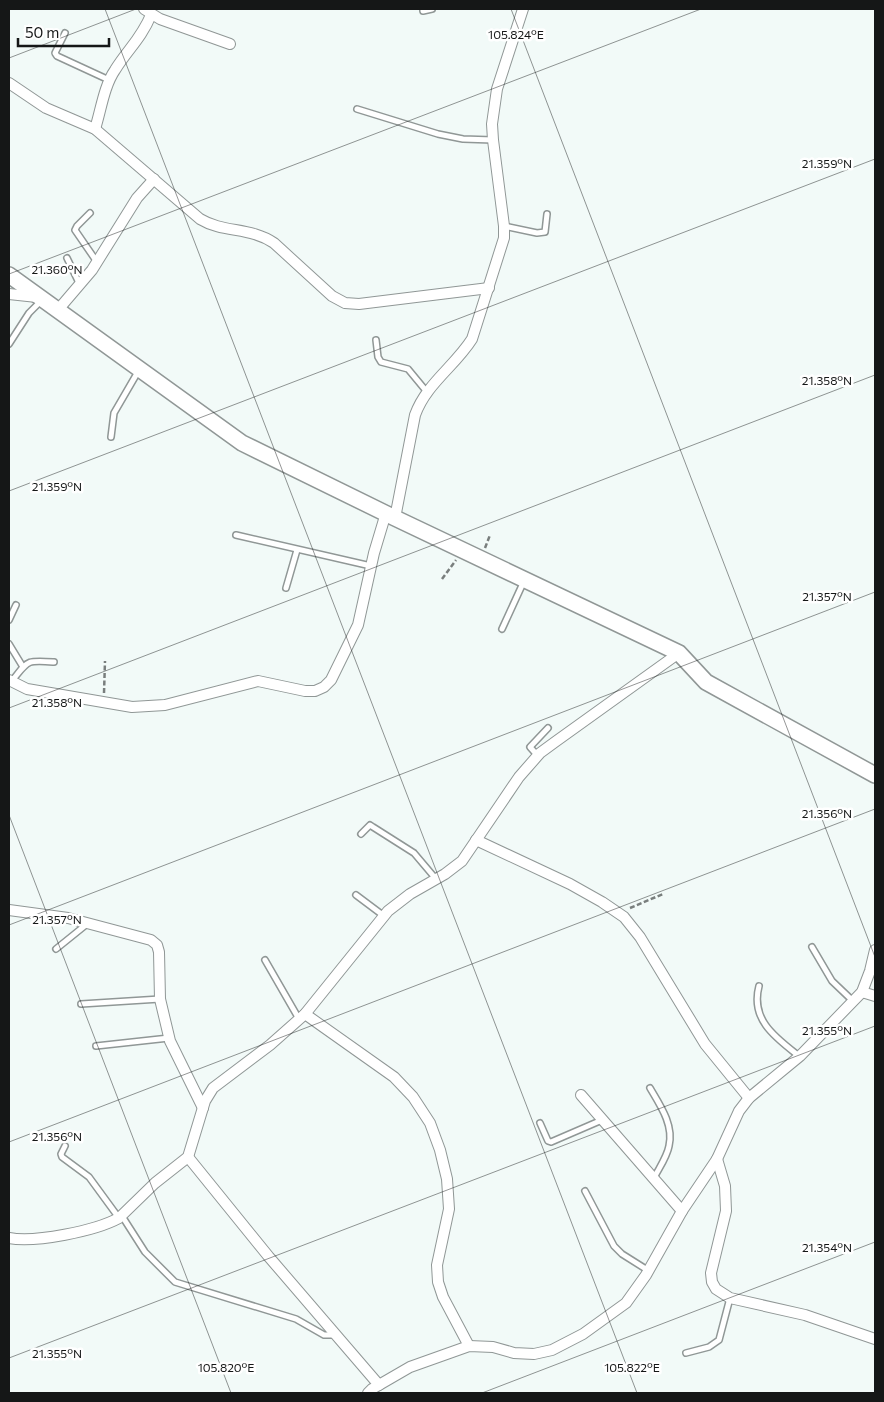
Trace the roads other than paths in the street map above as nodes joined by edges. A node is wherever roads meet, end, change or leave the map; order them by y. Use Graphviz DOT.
graph roads {
  1 [pos="432,9"];
  2 [pos="523,9"];
  3 [pos="148,12"];
  4 [pos="423,12"];
  5 [pos="65,33"];
  6 [pos="230,44"];
  7 [pos="109,80"];
  8 [pos="9,82"];
  9 [pos="357,109"];
  10 [pos="95,129"];
  11 [pos="492,140"];
  12 [pos="154,179"];
  13 [pos="90,213"];
  14 [pos="547,214"];
  15 [pos="504,226"];
  16 [pos="67,258"];
  17 [pos="98,262"];
  18 [pos="9,275"];
  19 [pos="80,285"];
  20 [pos="489,288"];
  21 [pos="9,294"];
  22 [pos="40,299"];
  23 [pos="57,311"];
  24 [pos="376,340"];
  25 [pos="9,344"];
  26 [pos="139,370"];
  27 [pos="427,392"];
  28 [pos="111,437"];
  29 [pos="390,516"];
  30 [pos="236,535"];
  31 [pos="297,550"];
  32 [pos="371,566"];
  33 [pos="525,580"];
  34 [pos="286,588"];
  35 [pos="16,605"];
  36 [pos="9,620"];
  37 [pos="502,629"];
  38 [pos="9,644"];
  39 [pos="678,653"];
  40 [pos="54,662"];
  41 [pos="23,667"];
  42 [pos="10,683"];
  43 [pos="548,728"];
  44 [pos="538,756"];
  45 [pos="875,775"];
  46 [pos="361,834"];
  47 [pos="476,840"];
  48 [pos="436,879"];
  49 [pos="356,895"];
  50 [pos="9,910"];
  51 [pos="384,916"];
  52 [pos="88,923"];
  53 [pos="812,948"];
  54 [pos="56,949"];
  55 [pos="875,950"];
  56 [pos="265,960"];
  57 [pos="759,986"];
  58 [pos="862,992"];
  59 [pos="875,996"];
  60 [pos="160,999"];
  61 [pos="854,1002"];
  62 [pos="81,1004"];
  63 [pos="302,1016"];
  64 [pos="169,1038"];
  65 [pos="96,1046"];
  66 [pos="800,1056"];
  67 [pos="650,1088"];
  68 [pos="581,1095"];
  69 [pos="749,1098"];
  70 [pos="203,1108"];
  71 [pos="602,1120"];
  72 [pos="540,1123"];
  73 [pos="65,1146"];
  74 [pos="188,1157"];
  75 [pos="717,1159"];
  76 [pos="654,1178"];
  77 [pos="585,1190"];
  78 [pos="682,1211"];
  79 [pos="120,1217"];
  80 [pos="9,1238"];
  81 [pos="649,1271"];
  82 [pos="730,1298"];
  83 [pos="336,1335"];
  84 [pos="875,1339"];
  85 [pos="469,1346"];
  86 [pos="686,1353"];
  87 [pos="373,1390"];
  1 -- 4 [label="lane"];
  2 -- 11 [label="street"];
  3 -- 6 [label="street"];
  3 -- 7 [label="street"];
  5 -- 7 [label="lane"];
  7 -- 10 [label="street"];
  8 -- 10 [label="street"];
  9 -- 11 [label="lane"];
  10 -- 12 [label="street"];
  11 -- 15 [label="street"];
  12 -- 17 [label="street"];
  12 -- 20 [label="street"];
  13 -- 17 [label="lane"];
  14 -- 15 [label="lane"];
  15 -- 20 [label="street"];
  16 -- 19 [label="lane"];
  17 -- 19 [label="street"];
  18 -- 22 [label="street"];
  19 -- 23 [label="street"];
  20 -- 27 [label="street"];
  21 -- 22 [label="street"];
  22 -- 23 [label="street"];
  22 -- 25 [label="lane"];
  23 -- 26 [label="street"];
  24 -- 27 [label="lane"];
  26 -- 28 [label="lane"];
  26 -- 29 [label="street"];
  27 -- 29 [label="street"];
  29 -- 32 [label="street"];
  29 -- 33 [label="street"];
  30 -- 31 [label="lane"];
  31 -- 32 [label="lane"];
  31 -- 34 [label="lane"];
  32 -- 42 [label="street"];
  33 -- 37 [label="lane"];
  33 -- 39 [label="street"];
  35 -- 36 [label="lane"];
  38 -- 41 [label="lane"];
  39 -- 44 [label="street"];
  39 -- 45 [label="street"];
  40 -- 41 [label="lane"];
  41 -- 42 [label="lane"];
  43 -- 44 [label="lane"];
  44 -- 47 [label="street"];
  46 -- 48 [label="lane"];
  47 -- 48 [label="street"];
  47 -- 69 [label="street"];
  48 -- 51 [label="street"];
  49 -- 51 [label="lane"];
  50 -- 52 [label="street"];
  51 -- 63 [label="street"];
  52 -- 54 [label="lane"];
  52 -- 60 [label="street"];
  53 -- 61 [label="lane"];
  55 -- 58 [label="street"];
  56 -- 63 [label="lane"];
  57 -- 66 [label="lane"];
  58 -- 59 [label="street"];
  58 -- 61 [label="street"];
  60 -- 62 [label="lane"];
  60 -- 64 [label="street"];
  61 -- 66 [label="street"];
  63 -- 70 [label="street"];
  63 -- 85 [label="street"];
  64 -- 65 [label="lane"];
  64 -- 70 [label="street"];
  66 -- 69 [label="street"];
  67 -- 76 [label="lane"];
  68 -- 71 [label="street"];
  69 -- 75 [label="street"];
  70 -- 74 [label="street"];
  71 -- 72 [label="lane"];
  71 -- 76 [label="street"];
  73 -- 79 [label="lane"];
  74 -- 79 [label="street"];
  74 -- 83 [label="street"];
  75 -- 78 [label="street"];
  75 -- 82 [label="street"];
  76 -- 78 [label="street"];
  77 -- 81 [label="lane"];
  78 -- 81 [label="street"];
  79 -- 80 [label="street"];
  79 -- 83 [label="lane"];
  81 -- 85 [label="street"];
  82 -- 84 [label="street"];
  82 -- 86 [label="lane"];
  83 -- 87 [label="street"];
  85 -- 87 [label="street"];
}
